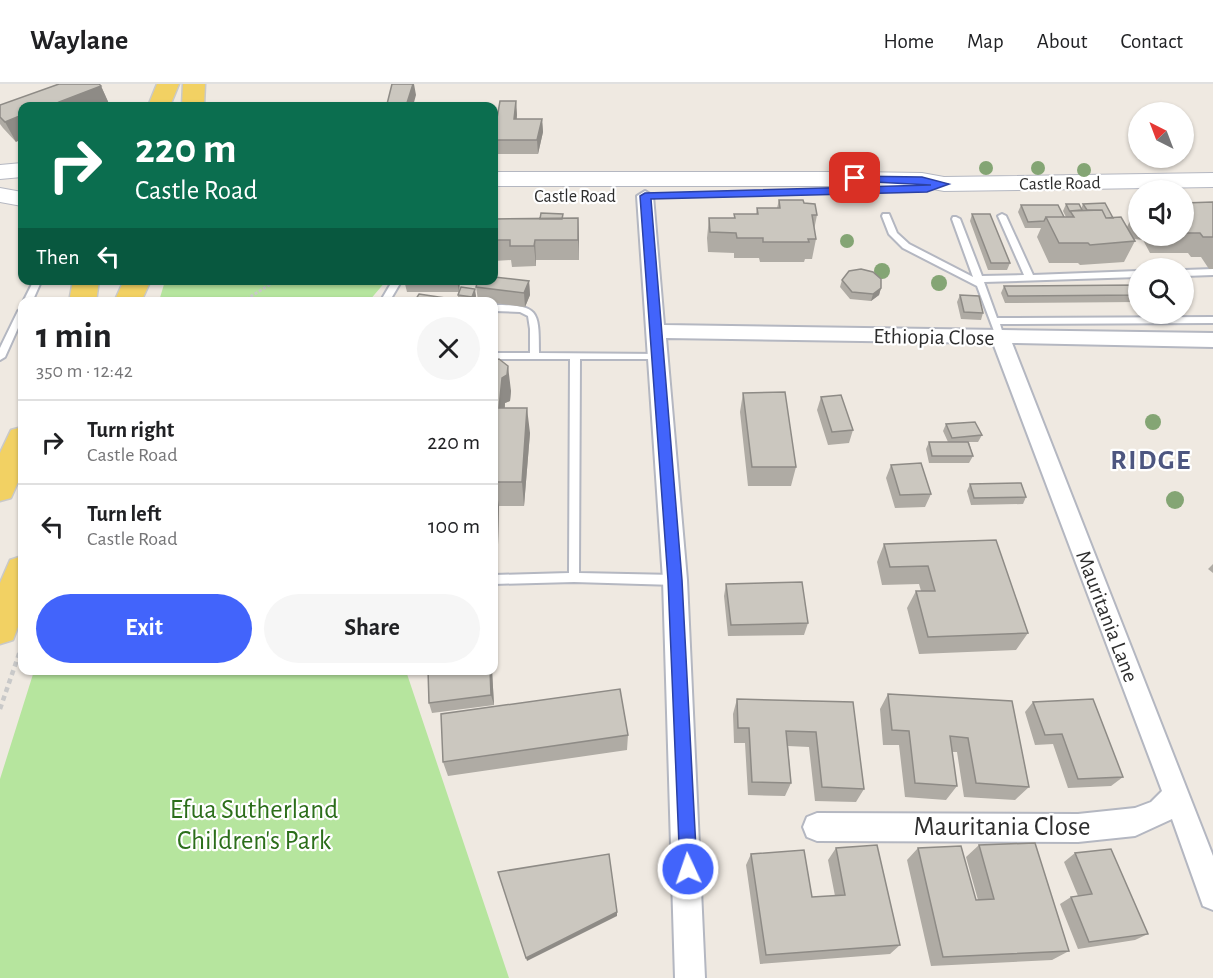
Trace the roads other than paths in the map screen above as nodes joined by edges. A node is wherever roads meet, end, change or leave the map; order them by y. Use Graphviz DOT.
graph roads {
  1 [pos="168,84"];
  2 [pos="194,84"];
  3 [pos="161,102"];
  4 [pos="193,102"];
  5 [pos="18,170"];
  6 [pos="0,172"];
  7 [pos="498,179"];
  8 [pos="1213,180"];
  9 [pos="944,184"];
  10 [pos="0,195"];
  11 [pos="498,196"];
  12 [pos="645,196"];
  13 [pos="18,198"];
  14 [pos="886,216"];
  15 [pos="1002,216"];
  16 [pos="956,219"];
  17 [pos="1213,272"];
  18 [pos="1194,273"];
  19 [pos="1128,274"];
  20 [pos="1030,278"];
  21 [pos="980,282"];
  22 [pos="498,308"];
  23 [pos="18,319"];
  24 [pos="1213,320"];
  25 [pos="997,329"];
  26 [pos="656,331"];
  27 [pos="1213,340"];
  28 [pos="535,355"];
  29 [pos="498,356"];
  30 [pos="575,356"];
  31 [pos="658,356"];
  32 [pos="0,357"];
  33 [pos="18,447"];
  34 [pos="0,489"];
  35 [pos="574,577"];
  36 [pos="498,580"];
  37 [pos="675,580"];
  38 [pos="18,581"];
  39 [pos="0,629"];
  40 [pos="1177,795"];
  41 [pos="817,826"];
  42 [pos="1213,896"];
  43 [pos="690,978"];
  1 -- 3 [label="main road"];
  2 -- 4 [label="main road"];
  5 -- 6 [label="main road"];
  7 -- 9 [label="main road, Castle Road"];
  8 -- 9 [label="main road, Castle Road"];
  9 -- 12 [label="main road, Castle Road"];
  10 -- 13 [label="main road"];
  11 -- 12 [label="main road, Castle Road"];
  12 -- 26 [label="street"];
  14 -- 21 [label="lane"];
  15 -- 20 [label="lane"];
  16 -- 21 [label="lane"];
  17 -- 18 [label="lane"];
  19 -- 20 [label="lane"];
  20 -- 21 [label="lane"];
  21 -- 25 [label="lane"];
  22 -- 28 [label="lane"];
  23 -- 32 [label="lane"];
  24 -- 25 [label="lane"];
  25 -- 26 [label="street, Ethiopia Close"];
  25 -- 27 [label="street, Ethiopia Close"];
  25 -- 40 [label="street, Mauritania Lane"];
  26 -- 31 [label="street"];
  28 -- 29 [label="lane"];
  28 -- 30 [label="lane"];
  30 -- 31 [label="lane"];
  30 -- 35 [label="lane"];
  31 -- 37 [label="street"];
  33 -- 34 [label="main road"];
  35 -- 36 [label="lane"];
  35 -- 37 [label="lane"];
  37 -- 43 [label="street"];
  38 -- 39 [label="main road"];
  40 -- 41 [label="street, Mauritania Close"];
  40 -- 42 [label="street, Mauritania Lane"];
}
